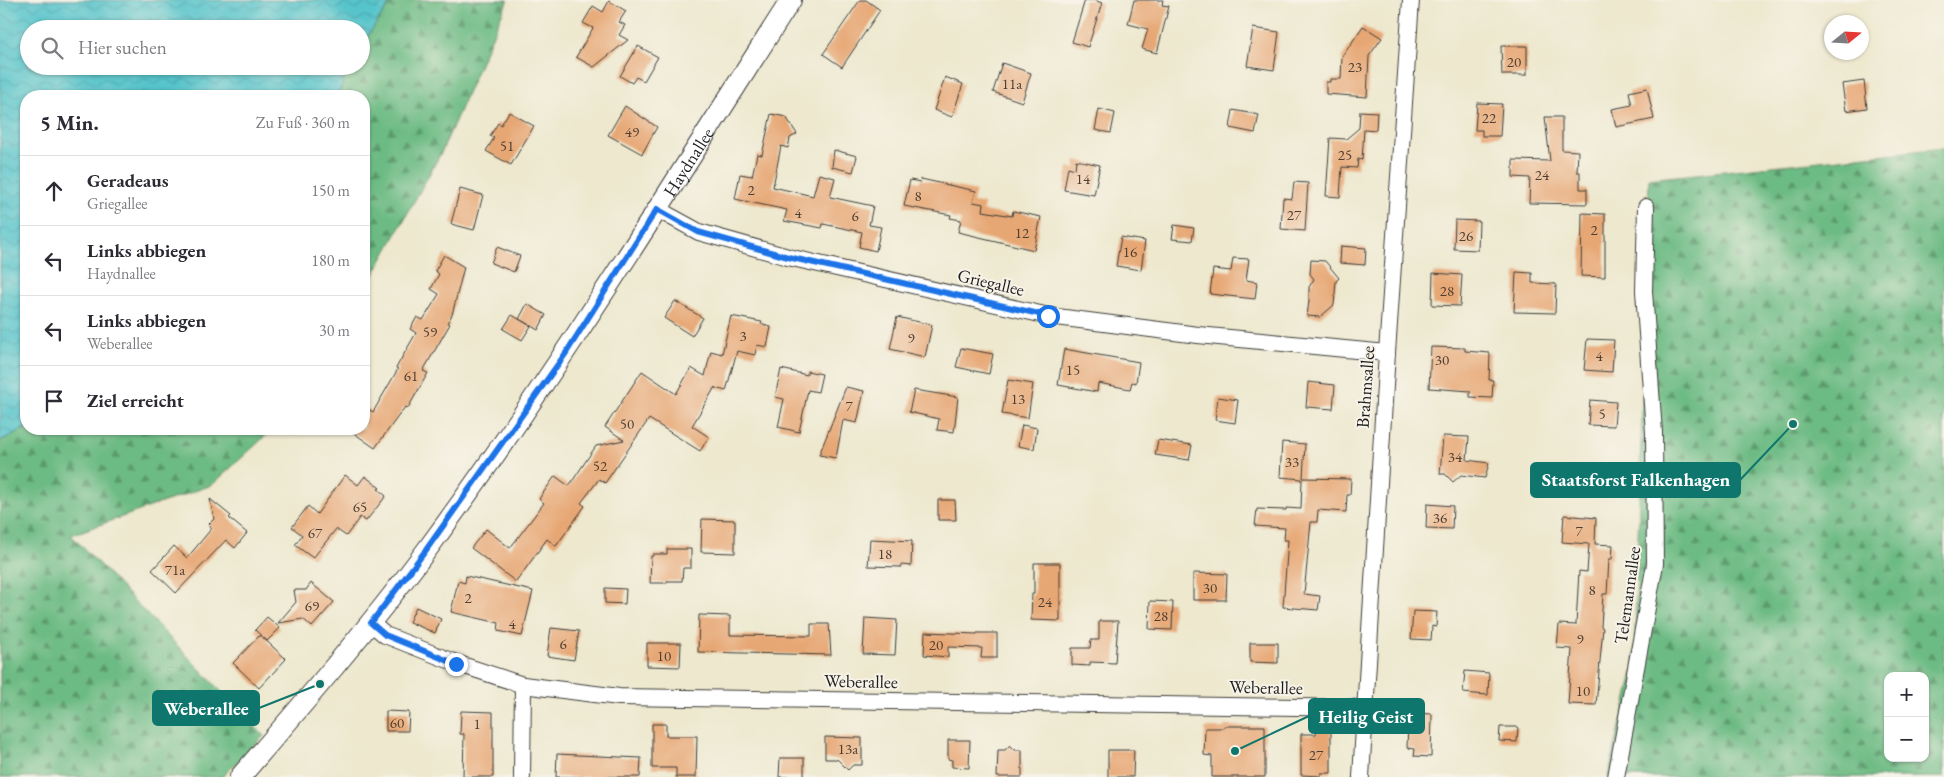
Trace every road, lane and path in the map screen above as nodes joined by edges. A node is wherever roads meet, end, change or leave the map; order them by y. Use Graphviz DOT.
graph roads {
  1 [pos="791,0"];
  2 [pos="1411,0"];
  3 [pos="1646,207"];
  4 [pos="657,209"];
  5 [pos="1387,352"];
  6 [pos="371,623"];
  7 [pos="523,685"];
  8 [pos="1365,708"];
  9 [pos="240,777"];
  10 [pos="522,777"];
  11 [pos="1361,777"];
  12 [pos="1616,777"];
  1 -- 4 [label="street, Haydnallee"];
  2 -- 5 [label="street, Brahmsallee"];
  3 -- 12 [label="street, Telemannallee"];
  4 -- 5 [label="street, Griegallee"];
  4 -- 6 [label="street, Haydnallee"];
  5 -- 8 [label="street, Brahmsallee"];
  6 -- 7 [label="street, Weberallee"];
  6 -- 9 [label="street, Haydnallee"];
  7 -- 8 [label="street, Weberallee"];
  7 -- 10 [label="street"];
  8 -- 11 [label="street, Brahmsallee"];
}
